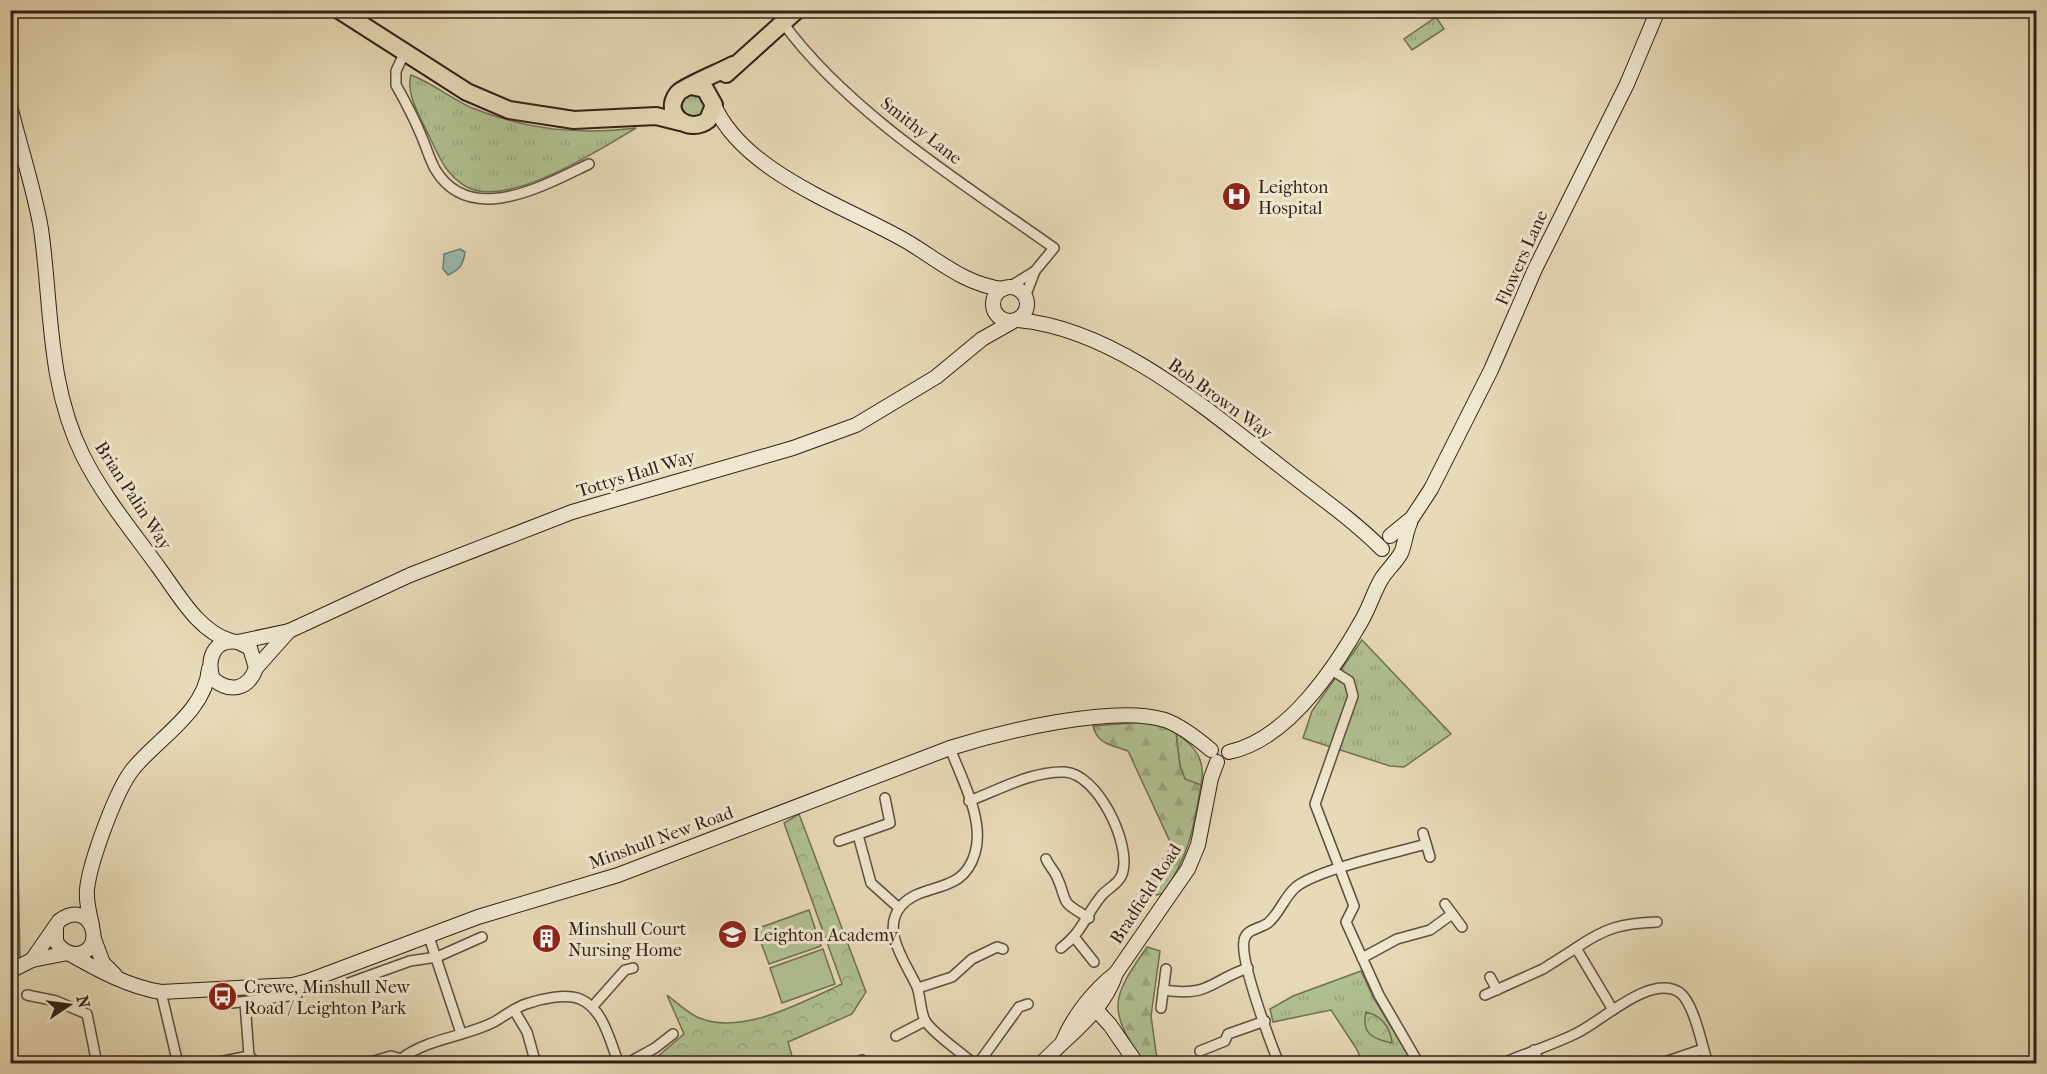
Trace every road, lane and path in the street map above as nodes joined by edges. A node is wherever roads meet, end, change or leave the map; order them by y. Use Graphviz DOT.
graph roads {
  1 [pos="339,10"];
  2 [pos="797,10"];
  3 [pos="1658,10"];
  4 [pos="783,23"];
  5 [pos="404,54"];
  6 [pos="733,65"];
  7 [pos="691,86"];
  8 [pos="674,100"];
  9 [pos="714,102"];
  10 [pos="10,106"];
  11 [pos="643,116"];
  12 [pos="680,122"];
  13 [pos="701,125"];
  14 [pos="733,135"];
  15 [pos="589,164"];
  16 [pos="1035,271"];
  17 [pos="974,284"];
  18 [pos="1006,288"];
  19 [pos="1026,299"];
  20 [pos="993,309"];
  21 [pos="1015,321"];
  22 [pos="1047,322"];
  23 [pos="982,339"];
  24 [pos="1412,518"];
  25 [pos="1386,544"];
  26 [pos="1403,544"];
  27 [pos="1397,557"];
  28 [pos="1381,580"];
  29 [pos="194,614"];
  30 [pos="289,631"];
  31 [pos="235,641"];
  32 [pos="209,663"];
  33 [pos="256,668"];
  34 [pos="1330,669"];
  35 [pos="236,688"];
  36 [pos="195,705"];
  37 [pos="950,748"];
  38 [pos="1214,756"];
  39 [pos="885,798"];
  40 [pos="969,801"];
  41 [pos="890,823"];
  42 [pos="902,825"];
  43 [pos="1423,833"];
  44 [pos="858,835"];
  45 [pos="839,842"];
  46 [pos="1426,844"];
  47 [pos="1430,857"];
  48 [pos="1046,859"];
  49 [pos="1050,869"];
  50 [pos="1338,869"];
  51 [pos="1040,873"];
  52 [pos="87,889"];
  53 [pos="1444,904"];
  54 [pos="899,908"];
  55 [pos="1452,914"];
  56 [pos="1089,918"];
  57 [pos="1657,922"];
  58 [pos="58,924"];
  59 [pos="1462,927"];
  60 [pos="93,932"];
  61 [pos="428,934"];
  62 [pos="482,937"];
  63 [pos="1075,938"];
  64 [pos="998,946"];
  65 [pos="1061,948"];
  66 [pos="1576,948"];
  67 [pos="68,953"];
  68 [pos="436,957"];
  69 [pos="1362,958"];
  70 [pos="32,960"];
  71 [pos="1094,962"];
  72 [pos="627,967"];
  73 [pos="1248,968"];
  74 [pos="1166,969"];
  75 [pos="10,971"];
  76 [pos="117,977"];
  77 [pos="1490,977"];
  78 [pos="918,988"];
  79 [pos="340,989"];
  80 [pos="1163,990"];
  81 [pos="1497,990"];
  82 [pos="161,992"];
  83 [pos="27,995"];
  84 [pos="1485,995"];
  85 [pos="297,996"];
  86 [pos="244,1002"];
  87 [pos="232,1003"];
  88 [pos="1020,1004"];
  89 [pos="1093,1005"];
  90 [pos="593,1006"];
  91 [pos="1161,1008"];
  92 [pos="514,1010"];
  93 [pos="1613,1010"];
  94 [pos="925,1021"];
  95 [pos="1265,1021"];
  96 [pos="461,1033"];
  97 [pos="673,1034"];
  98 [pos="896,1036"];
  99 [pos="1703,1049"];
  100 [pos="1200,1050"];
  101 [pos="1534,1050"];
  102 [pos="249,1056"];
  103 [pos="862,1060"];
  104 [pos="366,1061"];
  105 [pos="401,1061"];
  106 [pos="97,1064"];
  107 [pos="178,1064"];
  108 [pos="209,1064"];
  109 [pos="258,1064"];
  110 [pos="536,1064"];
  111 [pos="619,1064"];
  112 [pos="626,1064"];
  113 [pos="852,1064"];
  114 [pos="976,1064"];
  115 [pos="1041,1064"];
  116 [pos="1137,1064"];
  117 [pos="1279,1064"];
  118 [pos="1419,1064"];
  119 [pos="1501,1064"];
  120 [pos="1540,1064"];
  121 [pos="1659,1064"];
  122 [pos="1708,1064"];
  1 -- 5 [label="highway"];
  2 -- 4 [label="highway"];
  3 -- 24 [label="street, Flowers Lane"];
  4 -- 6 [label="highway"];
  4 -- 16 [label="street, Smithy Lane"];
  5 -- 11 [label="highway"];
  5 -- 15 [label="street"];
  6 -- 7 [label="highway"];
  6 -- 9 [label="highway"];
  7 -- 8 [label="highway"];
  7 -- 9 [label="highway"];
  8 -- 11 [label="highway"];
  8 -- 12 [label="highway"];
  9 -- 13 [label="highway"];
  9 -- 14 [label="street"];
  10 -- 29 [label="street, Brian Palin Way"];
  11 -- 12 [label="highway"];
  12 -- 13 [label="highway"];
  13 -- 14 [label="street"];
  14 -- 17 [label="street"];
  16 -- 18 [label="street"];
  16 -- 19 [label="street"];
  17 -- 18 [label="street"];
  17 -- 20 [label="street"];
  18 -- 19 [label="street"];
  18 -- 20 [label="street"];
  19 -- 21 [label="street"];
  19 -- 22 [label="street, Bob Brown Way"];
  20 -- 21 [label="street"];
  20 -- 23 [label="street, Tottys Hall Way"];
  21 -- 22 [label="street, Bob Brown Way"];
  21 -- 23 [label="street, Tottys Hall Way"];
  22 -- 25 [label="street, Bob Brown Way"];
  23 -- 30 [label="street, Tottys Hall Way"];
  24 -- 25 [label="street, Flowers Lane"];
  24 -- 26 [label="street, Flowers Lane"];
  25 -- 26 [label="street"];
  25 -- 27 [label="street"];
  25 -- 28 [label="street"];
  26 -- 27 [label="street"];
  27 -- 28 [label="street"];
  28 -- 34 [label="street"];
  29 -- 31 [label="street, Brian Palin Way"];
  29 -- 32 [label="street, Brian Palin Way"];
  30 -- 31 [label="street, Tottys Hall Way"];
  30 -- 33 [label="street, Tottys Hall Way"];
  31 -- 32 [label="street"];
  31 -- 33 [label="street"];
  32 -- 35 [label="street"];
  32 -- 36 [label="street"];
  33 -- 35 [label="street"];
  34 -- 38 [label="street"];
  34 -- 50 [label="street"];
  35 -- 36 [label="street"];
  36 -- 52 [label="street"];
  37 -- 38 [label="street, Minshull New Road"];
  37 -- 40 [label="street"];
  37 -- 61 [label="street, Minshull New Road"];
  38 -- 89 [label="street, Bradfield Road"];
  39 -- 41 [label="street"];
  40 -- 54 [label="street"];
  40 -- 56 [label="street"];
  41 -- 42 [label="street"];
  41 -- 44 [label="street"];
  43 -- 46 [label="street"];
  44 -- 45 [label="street"];
  44 -- 54 [label="street"];
  46 -- 47 [label="street"];
  46 -- 50 [label="street"];
  48 -- 49 [label="street"];
  49 -- 51 [label="street"];
  49 -- 56 [label="street"];
  50 -- 69 [label="street"];
  50 -- 73 [label="street"];
  52 -- 58 [label="street"];
  52 -- 60 [label="street"];
  53 -- 55 [label="street"];
  54 -- 78 [label="street"];
  55 -- 59 [label="street"];
  55 -- 69 [label="street"];
  56 -- 63 [label="street"];
  57 -- 66 [label="street"];
  58 -- 60 [label="street"];
  58 -- 67 [label="street"];
  58 -- 70 [label="street"];
  60 -- 67 [label="street"];
  60 -- 76 [label="street"];
  61 -- 68 [label="street"];
  61 -- 82 [label="street, Minshull New Road"];
  62 -- 68 [label="street"];
  63 -- 65 [label="street"];
  63 -- 71 [label="street"];
  64 -- 78 [label="street"];
  66 -- 81 [label="street"];
  66 -- 93 [label="street"];
  67 -- 70 [label="street"];
  67 -- 76 [label="street, Minshull New Road"];
  68 -- 79 [label="street"];
  68 -- 96 [label="street"];
  69 -- 118 [label="street"];
  70 -- 75 [label="street"];
  72 -- 90 [label="street"];
  73 -- 80 [label="street"];
  73 -- 95 [label="street"];
  74 -- 80 [label="street"];
  76 -- 82 [label="street, Minshull New Road"];
  77 -- 81 [label="street"];
  78 -- 94 [label="street"];
  80 -- 91 [label="street"];
  81 -- 84 [label="street"];
  82 -- 107 [label="street"];
  83 -- 106 [label="street"];
  85 -- 86 [label="street"];
  86 -- 87 [label="street"];
  86 -- 102 [label="street"];
  88 -- 114 [label="street"];
  89 -- 115 [label="street, Bradfield Road"];
  89 -- 116 [label="street"];
  90 -- 92 [label="street"];
  90 -- 111 [label="street"];
  92 -- 96 [label="street"];
  92 -- 110 [label="street"];
  93 -- 99 [label="street"];
  93 -- 101 [label="street"];
  94 -- 98 [label="street"];
  94 -- 114 [label="street"];
  95 -- 100 [label="street"];
  95 -- 117 [label="street"];
  96 -- 105 [label="street"];
  97 -- 112 [label="street"];
  99 -- 121 [label="street"];
  99 -- 122 [label="street"];
  101 -- 119 [label="street"];
  101 -- 120 [label="street"];
  102 -- 108 [label="street"];
  102 -- 109 [label="street"];
  103 -- 113 [label="street"];
  104 -- 105 [label="street"];
}
